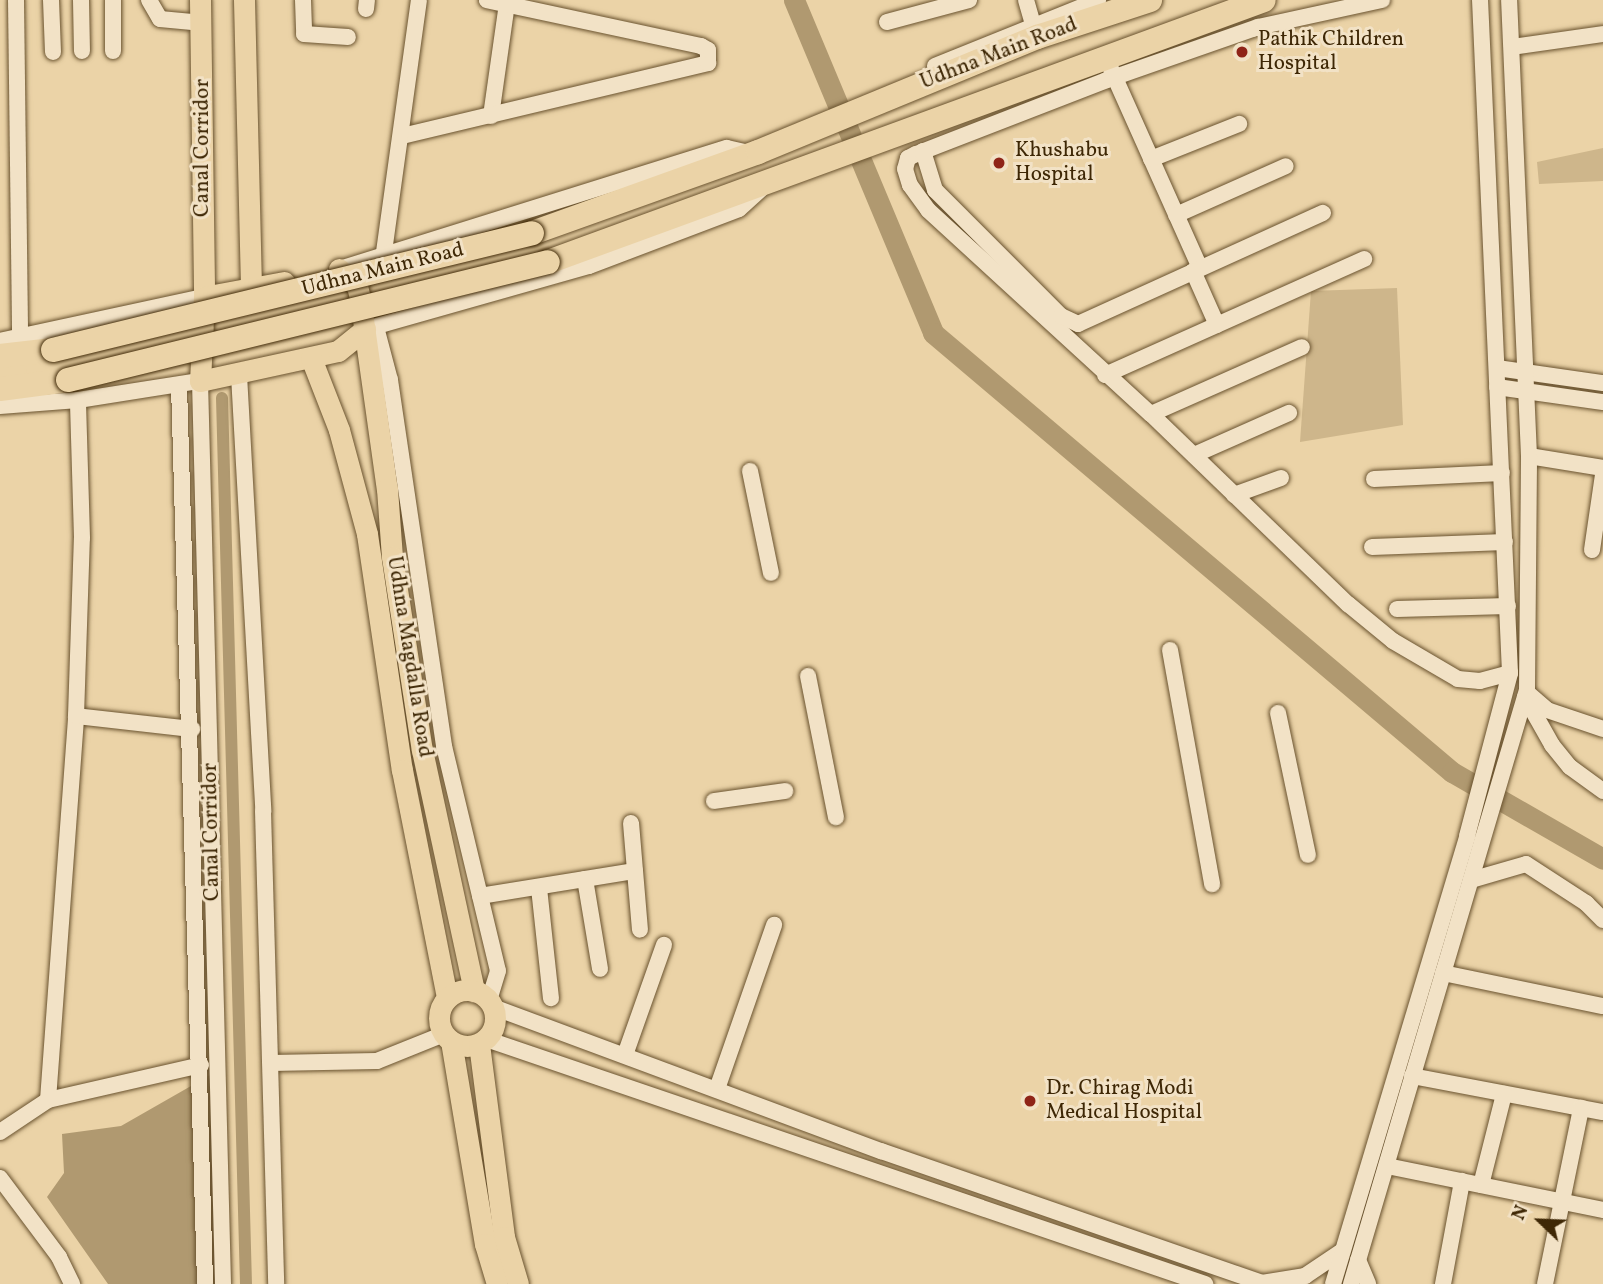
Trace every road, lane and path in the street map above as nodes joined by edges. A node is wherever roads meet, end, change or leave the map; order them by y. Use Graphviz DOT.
graph roads {
  1 [pos="16,0"];
  2 [pos="51,0"];
  3 [pos="81,0"];
  4 [pos="113,0"];
  5 [pos="149,0"];
  6 [pos="200,0"];
  7 [pos="244,0"];
  8 [pos="303,0"];
  9 [pos="419,0"];
  10 [pos="486,0"];
  11 [pos="969,0"];
  12 [pos="1026,0"];
  13 [pos="1098,0"];
  14 [pos="1150,0"];
  15 [pos="1264,0"];
  16 [pos="1382,0"];
  17 [pos="1480,0"];
  18 [pos="1509,0"];
  19 [pos="507,4"];
  20 [pos="887,22"];
  21 [pos="203,23"];
  22 [pos="1035,31"];
  23 [pos="1603,34"];
  24 [pos="348,37"];
  25 [pos="1512,47"];
  26 [pos="82,51"];
  27 [pos="113,51"];
  28 [pos="53,52"];
  29 [pos="1110,66"];
  30 [pos="7,93"];
  31 [pos="491,116"];
  32 [pos="1239,124"];
  33 [pos="402,136"];
  34 [pos="922,151"];
  35 [pos="756,153"];
  36 [pos="1151,159"];
  37 [pos="1286,166"];
  38 [pos="768,183"];
  39 [pos="1323,213"];
  40 [pos="1176,215"];
  41 [pos="384,252"];
  42 [pos="1364,259"];
  43 [pos="340,269"];
  44 [pos="1196,270"];
  45 [pos="251,289"];
  46 [pos="204,297"];
  47 [pos="368,325"];
  48 [pos="1217,325"];
  49 [pos="203,328"];
  50 [pos="20,338"];
  51 [pos="0,341"];
  52 [pos="1303,347"];
  53 [pos="0,356"];
  54 [pos="311,358"];
  55 [pos="1497,368"];
  56 [pos="1526,371"];
  57 [pos="0,372"];
  58 [pos="239,375"];
  59 [pos="1105,375"];
  60 [pos="190,383"];
  61 [pos="1603,383"];
  62 [pos="1497,387"];
  63 [pos="0,389"];
  64 [pos="73,390"];
  65 [pos="1528,390"];
  66 [pos="1603,402"];
  67 [pos="0,406"];
  68 [pos="1289,413"];
  69 [pos="1151,414"];
  70 [pos="1194,455"];
  71 [pos="1529,456"];
  72 [pos="1603,468"];
  73 [pos="750,471"];
  74 [pos="1502,473"];
  75 [pos="1603,475"];
  76 [pos="1280,478"];
  77 [pos="1374,479"];
  78 [pos="1234,495"];
  79 [pos="1505,542"];
  80 [pos="1372,547"];
  81 [pos="1592,550"];
  82 [pos="771,573"];
  83 [pos="1508,606"];
  84 [pos="1397,609"];
  85 [pos="1170,650"];
  86 [pos="1510,673"];
  87 [pos="808,676"];
  88 [pos="1525,699"];
  89 [pos="1278,713"];
  90 [pos="76,716"];
  91 [pos="192,729"];
  92 [pos="1603,729"];
  93 [pos="785,791"];
  94 [pos="1603,791"];
  95 [pos="714,801"];
  96 [pos="836,817"];
  97 [pos="631,823"];
  98 [pos="1474,838"];
  99 [pos="1308,855"];
  100 [pos="635,871"];
  101 [pos="585,879"];
  102 [pos="1471,880"];
  103 [pos="1212,884"];
  104 [pos="539,888"];
  105 [pos="480,896"];
  106 [pos="1603,920"];
  107 [pos="774,925"];
  108 [pos="640,930"];
  109 [pos="664,945"];
  110 [pos="600,969"];
  111 [pos="1443,973"];
  112 [pos="447,998"];
  113 [pos="551,998"];
  114 [pos="486,999"];
  115 [pos="1603,1006"];
  116 [pos="447,1038"];
  117 [pos="483,1042"];
  118 [pos="625,1055"];
  119 [pos="271,1063"];
  120 [pos="201,1065"];
  121 [pos="1412,1076"];
  122 [pos="716,1089"];
  123 [pos="1504,1094"];
  124 [pos="48,1100"];
  125 [pos="1581,1108"];
  126 [pos="1603,1112"];
  127 [pos="0,1132"];
  128 [pos="1387,1166"];
  129 [pos="0,1178"];
  130 [pos="1462,1181"];
  131 [pos="1481,1185"];
  132 [pos="1562,1202"];
  133 [pos="1603,1210"];
  134 [pos="1343,1250"];
  135 [pos="1358,1260"];
  136 [pos="1264,1283"];
  137 [pos="72,1284"];
  138 [pos="205,1284"];
  139 [pos="223,1284"];
  140 [pos="276,1284"];
  141 [pos="497,1284"];
  142 [pos="518,1284"];
  143 [pos="1205,1284"];
  144 [pos="1333,1284"];
  145 [pos="1351,1284"];
  146 [pos="1368,1284"];
  147 [pos="1443,1284"];
  148 [pos="1545,1284"];
  1 -- 30 [label="street"];
  2 -- 28 [label="street"];
  3 -- 26 [label="street"];
  4 -- 27 [label="street"];
  5 -- 21 [label="street"];
  6 -- 21 [label="main road, Canal Corridor"];
  7 -- 45 [label="main road"];
  8 -- 24 [label="street"];
  9 -- 33 [label="street"];
  10 -- 19 [label="street"];
  11 -- 20 [label="street"];
  12 -- 22 [label="street"];
  13 -- 22 [label="street"];
  14 -- 22 [label="highway, Udhna Main Road"];
  15 -- 29 [label="highway"];
  16 -- 29 [label="street"];
  17 -- 55 [label="street"];
  18 -- 25 [label="street"];
  19 -- 31 [label="street"];
  19 -- 31 [label="street"];
  21 -- 46 [label="main road, Canal Corridor"];
  22 -- 35 [label="highway, Udhna Main Road"];
  23 -- 25 [label="street"];
  25 -- 56 [label="street"];
  29 -- 34 [label="street"];
  29 -- 36 [label="street"];
  29 -- 38 [label="highway"];
  30 -- 50 [label="street"];
  31 -- 33 [label="street"];
  32 -- 36 [label="street"];
  33 -- 41 [label="street"];
  34 -- 44 [label="street"];
  34 -- 59 [label="street"];
  35 -- 41 [label="street"];
  35 -- 53 [label="highway, Udhna Main Road, bridge"];
  36 -- 40 [label="street"];
  37 -- 40 [label="street"];
  38 -- 47 [label="street"];
  38 -- 64 [label="highway, bridge"];
  39 -- 44 [label="street"];
  40 -- 44 [label="street"];
  41 -- 43 [label="street"];
  42 -- 48 [label="street"];
  43 -- 45 [label="main road"];
  43 -- 47 [label="main road, Udhna Magdalla Road"];
  44 -- 48 [label="street"];
  45 -- 46 [label="main road"];
  46 -- 49 [label="main road, Canal Corridor"];
  46 -- 50 [label="street"];
  47 -- 54 [label="main road"];
  47 -- 105 [label="street"];
  47 -- 114 [label="main road, Udhna Magdalla Road"];
  48 -- 59 [label="street"];
  49 -- 57 [label="main road"];
  49 -- 60 [label="main road, Canal Corridor"];
  50 -- 51 [label="street"];
  52 -- 69 [label="street"];
  54 -- 58 [label="main road"];
  54 -- 112 [label="main road"];
  55 -- 56 [label="street"];
  55 -- 62 [label="street"];
  56 -- 61 [label="street"];
  56 -- 65 [label="street"];
  58 -- 60 [label="main road"];
  58 -- 119 [label="street"];
  59 -- 69 [label="street"];
  60 -- 64 [label="street"];
  60 -- 91 [label="street"];
  60 -- 139 [label="street, Canal Corridor"];
  62 -- 65 [label="street"];
  62 -- 74 [label="street"];
  63 -- 64 [label="highway"];
  64 -- 67 [label="street"];
  64 -- 90 [label="street"];
  65 -- 66 [label="street"];
  65 -- 71 [label="street"];
  68 -- 70 [label="street"];
  69 -- 70 [label="street"];
  70 -- 78 [label="street"];
  71 -- 72 [label="street"];
  71 -- 88 [label="street"];
  73 -- 82 [label="street"];
  74 -- 77 [label="street"];
  74 -- 79 [label="street"];
  75 -- 81 [label="street"];
  76 -- 78 [label="street"];
  78 -- 86 [label="street"];
  79 -- 80 [label="street"];
  79 -- 83 [label="street"];
  83 -- 84 [label="street"];
  83 -- 86 [label="street"];
  85 -- 103 [label="street"];
  86 -- 98 [label="street"];
  87 -- 96 [label="street"];
  88 -- 92 [label="street"];
  88 -- 94 [label="street"];
  88 -- 98 [label="street"];
  89 -- 99 [label="street"];
  90 -- 91 [label="street"];
  90 -- 124 [label="street"];
  91 -- 120 [label="street"];
  93 -- 95 [label="street"];
  97 -- 100 [label="street"];
  98 -- 102 [label="street"];
  98 -- 134 [label="street"];
  100 -- 101 [label="street"];
  100 -- 108 [label="street"];
  101 -- 104 [label="street"];
  101 -- 110 [label="street"];
  102 -- 106 [label="street"];
  102 -- 111 [label="street"];
  104 -- 105 [label="street"];
  104 -- 113 [label="street"];
  105 -- 114 [label="street"];
  107 -- 122 [label="street"];
  109 -- 118 [label="street"];
  111 -- 115 [label="street"];
  111 -- 121 [label="street"];
  112 -- 114 [label="main road"];
  112 -- 116 [label="main road"];
  114 -- 117 [label="main road, Udhna Magdalla Road"];
  114 -- 118 [label="street"];
  116 -- 117 [label="main road"];
  116 -- 119 [label="street"];
  116 -- 141 [label="main road"];
  117 -- 142 [label="main road, Udhna Magdalla Road"];
  117 -- 143 [label="street"];
  118 -- 122 [label="street"];
  119 -- 140 [label="street"];
  120 -- 124 [label="street"];
  120 -- 138 [label="street"];
  121 -- 123 [label="street"];
  121 -- 128 [label="street"];
  122 -- 136 [label="street"];
  123 -- 125 [label="street"];
  123 -- 131 [label="street"];
  124 -- 127 [label="street"];
  125 -- 126 [label="street"];
  125 -- 132 [label="street"];
  128 -- 130 [label="street"];
  128 -- 135 [label="street"];
  129 -- 137 [label="street"];
  130 -- 131 [label="street"];
  130 -- 147 [label="street"];
  131 -- 132 [label="street"];
  132 -- 133 [label="street"];
  132 -- 148 [label="street"];
  134 -- 136 [label="street"];
  134 -- 144 [label="street"];
  135 -- 145 [label="street"];
  135 -- 146 [label="street"];
}
